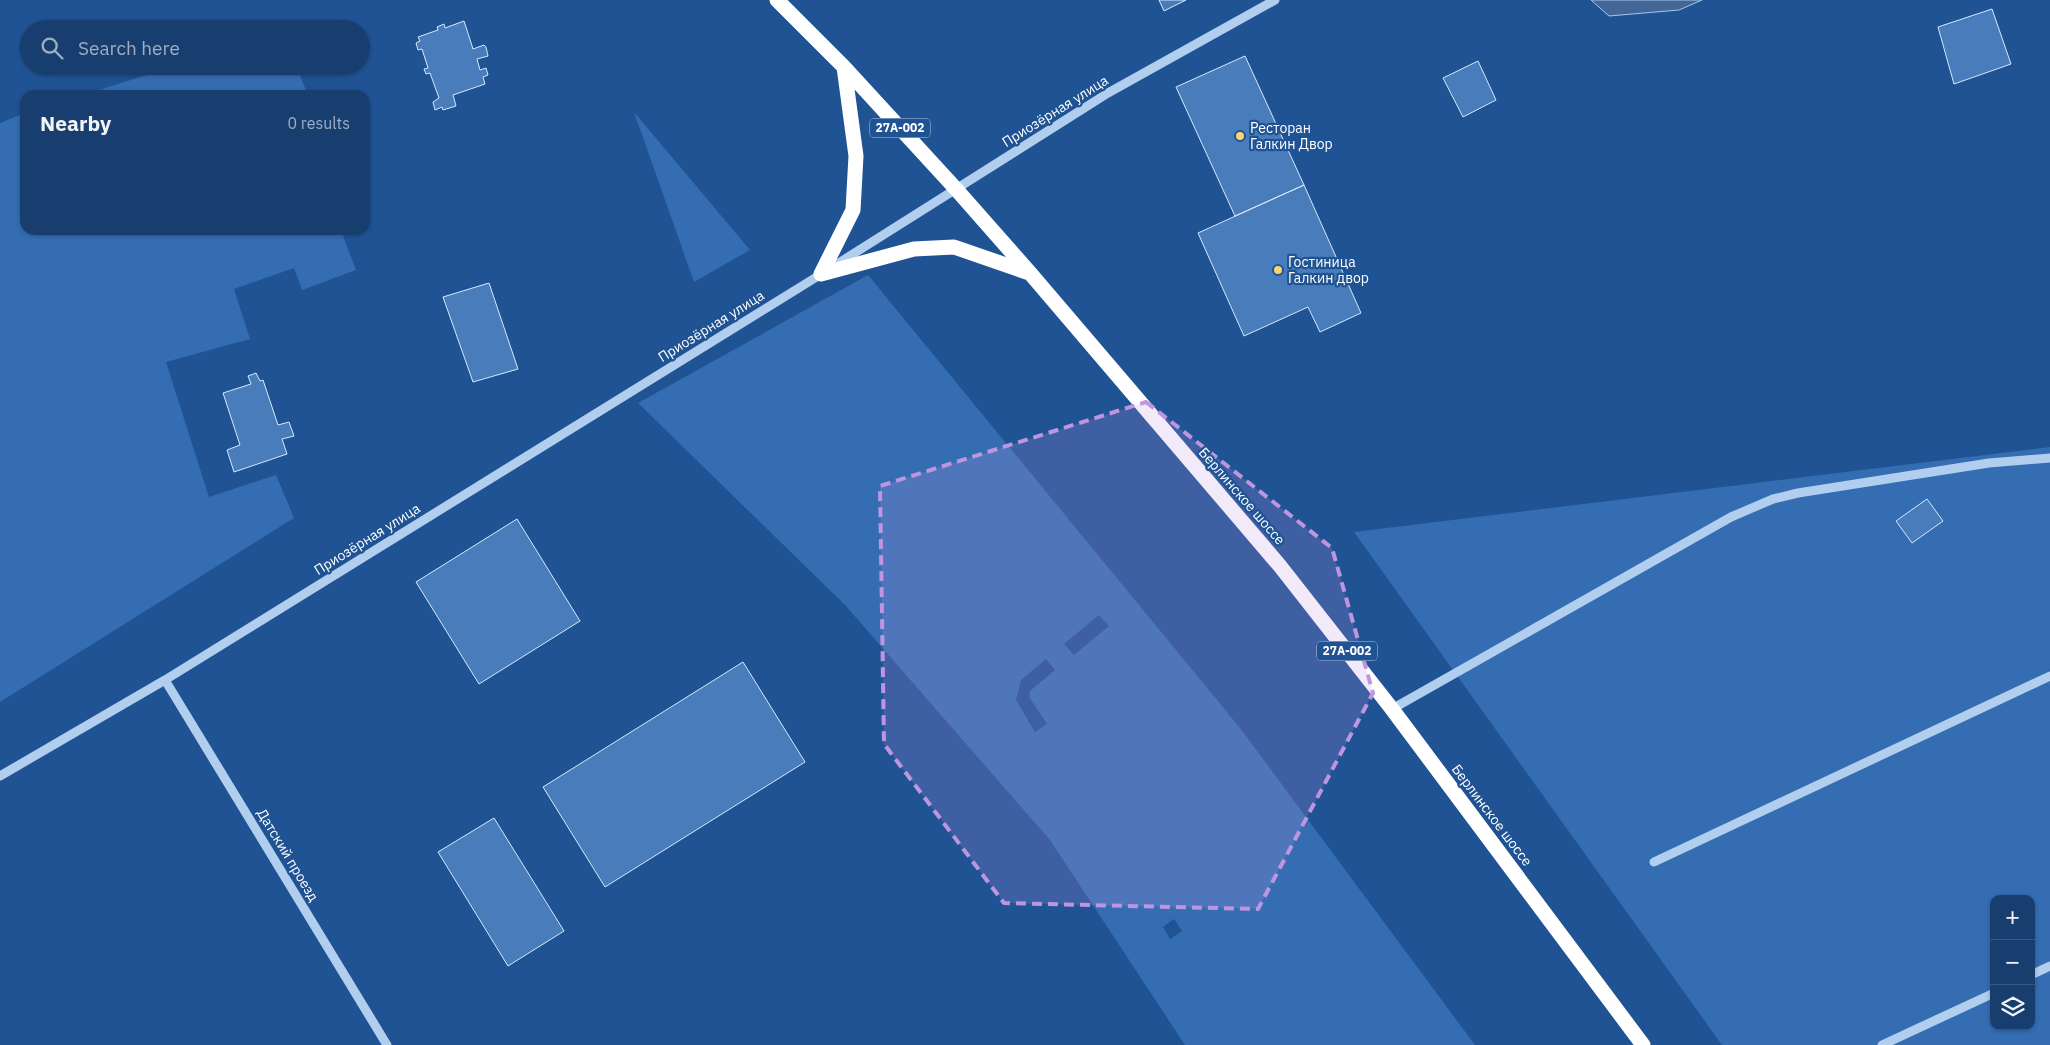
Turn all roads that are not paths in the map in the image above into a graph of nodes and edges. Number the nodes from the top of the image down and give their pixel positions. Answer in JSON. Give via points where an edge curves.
{"nodes":[{"id":1,"x":777,"y":0,"type":"edge"},
{"id":2,"x":1275,"y":0,"type":"edge"},
{"id":3,"x":844,"y":67,"type":"junction"},
{"id":4,"x":956,"y":189,"type":"junction"},
{"id":5,"x":1030,"y":273,"type":"junction"},
{"id":6,"x":821,"y":274,"type":"junction"},
{"id":7,"x":2050,"y":458,"type":"edge"},
{"id":8,"x":2050,"y":676,"type":"edge"},
{"id":9,"x":165,"y":680,"type":"junction"},
{"id":10,"x":1392,"y":708,"type":"junction"},
{"id":11,"x":0,"y":776,"type":"edge"},
{"id":12,"x":1654,"y":862,"type":"dead end"},
{"id":13,"x":2050,"y":966,"type":"edge"},
{"id":14,"x":2035,"y":973,"type":"edge"},
{"id":15,"x":1990,"y":994,"type":"edge"},
{"id":16,"x":387,"y":1045,"type":"edge"},
{"id":17,"x":1643,"y":1045,"type":"edge"},
{"id":18,"x":1882,"y":1045,"type":"edge"}],
"edges":[{"from":1,"to":3,"type":"highway","name":"Берлинское шоссе","number":"27А-002"},
{"from":2,"to":4,"type":"street","name":"Приозёрная улица","via":[[1108,93]]},
{"from":3,"to":4,"type":"highway","name":"Берлинское шоссе","number":"27А-002"},
{"from":3,"to":6,"type":"highway","via":[[856,156],[853,210]]},
{"from":4,"to":5,"type":"highway","name":"Берлинское шоссе","number":"27А-002"},
{"from":4,"to":6,"type":"street","name":"Приозёрная улица"},
{"from":5,"to":6,"type":"highway","via":[[954,248],[914,249]]},
{"from":5,"to":10,"type":"highway","name":"Берлинское шоссе","number":"27А-002","via":[[1280,566]]},
{"from":6,"to":9,"type":"street","name":"Приозёрная улица"},
{"from":7,"to":10,"type":"street","via":[[1989,463],[1773,499],[1731,517]]},
{"from":8,"to":12,"type":"street"},
{"from":9,"to":11,"type":"street","name":"Приозёрная улица"},
{"from":9,"to":16,"type":"street","name":"Датский проезд"},
{"from":10,"to":17,"type":"highway","name":"Берлинское шоссе","number":"27А-002"},
{"from":13,"to":14,"type":"street"},
{"from":15,"to":18,"type":"street"}]}
